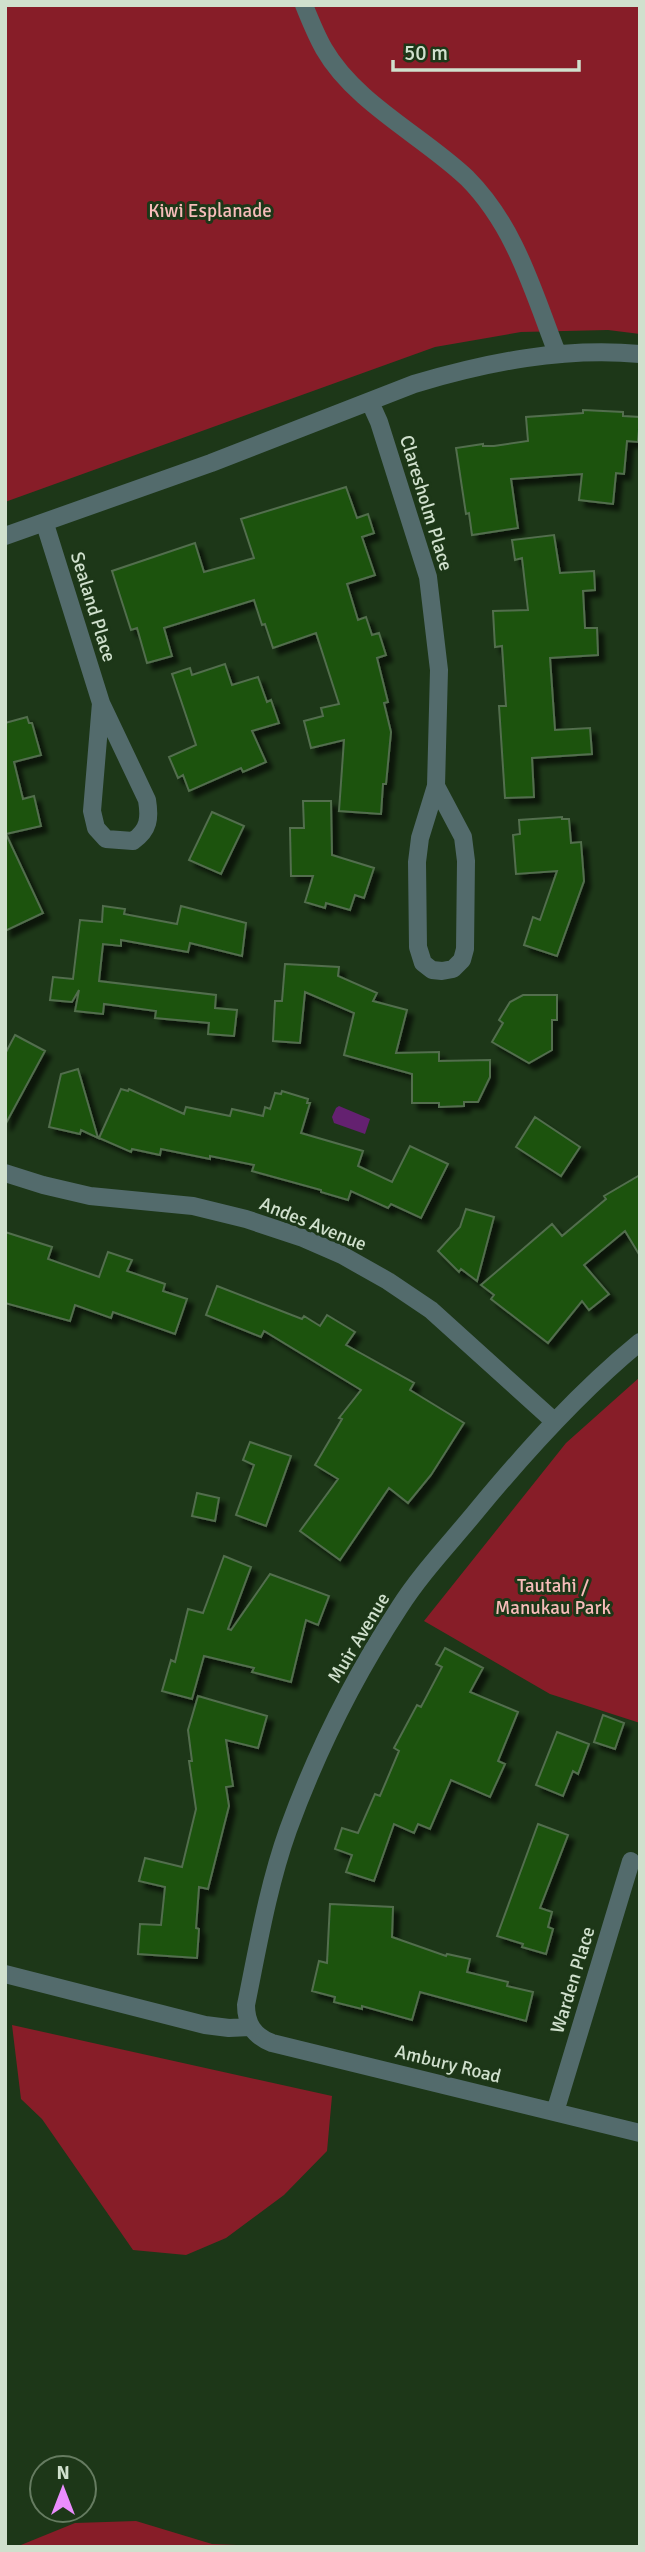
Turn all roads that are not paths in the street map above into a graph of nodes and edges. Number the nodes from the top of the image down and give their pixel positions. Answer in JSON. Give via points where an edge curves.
{"nodes":[{"id":1,"x":304,"y":5,"type":"edge"},
{"id":2,"x":557,"y":353,"type":"junction"},
{"id":3,"x":640,"y":354,"type":"edge"},
{"id":4,"x":370,"y":402,"type":"junction"},
{"id":5,"x":45,"y":524,"type":"junction"},
{"id":6,"x":5,"y":536,"type":"edge"},
{"id":7,"x":101,"y":703,"type":"junction"},
{"id":8,"x":436,"y":786,"type":"junction"},
{"id":9,"x":5,"y":1172,"type":"edge"},
{"id":10,"x":640,"y":1342,"type":"edge"},
{"id":11,"x":555,"y":1422,"type":"junction"},
{"id":12,"x":631,"y":1861,"type":"dead end"},
{"id":13,"x":5,"y":1974,"type":"edge"},
{"id":14,"x":250,"y":2027,"type":"junction"},
{"id":15,"x":555,"y":2112,"type":"junction"},
{"id":16,"x":640,"y":2133,"type":"edge"}],
"edges":[{"from":1,"to":2,"type":"street","via":[[325,51],[343,74],[377,107],[444,158],[488,203],[515,245]]},
{"from":2,"to":3,"type":"street"},
{"from":2,"to":4,"type":"street","via":[[449,374]]},
{"from":4,"to":5,"type":"street"},
{"from":4,"to":8,"type":"street","name":"Claresholm Place","via":[[428,577],[439,670]]},
{"from":5,"to":6,"type":"street"},
{"from":5,"to":7,"type":"street","name":"Sealand Place"},
{"from":7,"to":7,"type":"street","name":"Sealand Place","via":[[147,800],[147,828],[134,841],[106,839],[96,828],[92,811]]},
{"from":8,"to":8,"type":"street","name":"Claresholm Place","via":[[463,837],[466,861],[465,950],[453,969],[442,971],[423,963],[418,947],[417,863]]},
{"from":9,"to":11,"type":"street","name":"Andes Avenue","via":[[90,1196],[193,1206],[246,1219],[342,1255],[431,1310]]},
{"from":10,"to":11,"type":"street","name":"Muir Avenue"},
{"from":11,"to":14,"type":"street","name":"Muir Avenue","via":[[400,1606],[322,1746],[267,1899],[246,2005]]},
{"from":12,"to":15,"type":"street","name":"Warden Place"},
{"from":13,"to":14,"type":"street","via":[[205,2025]]},
{"from":14,"to":15,"type":"street","name":"Ambury Road","via":[[272,2043]]},
{"from":15,"to":16,"type":"street","name":"Ambury Road"}]}
